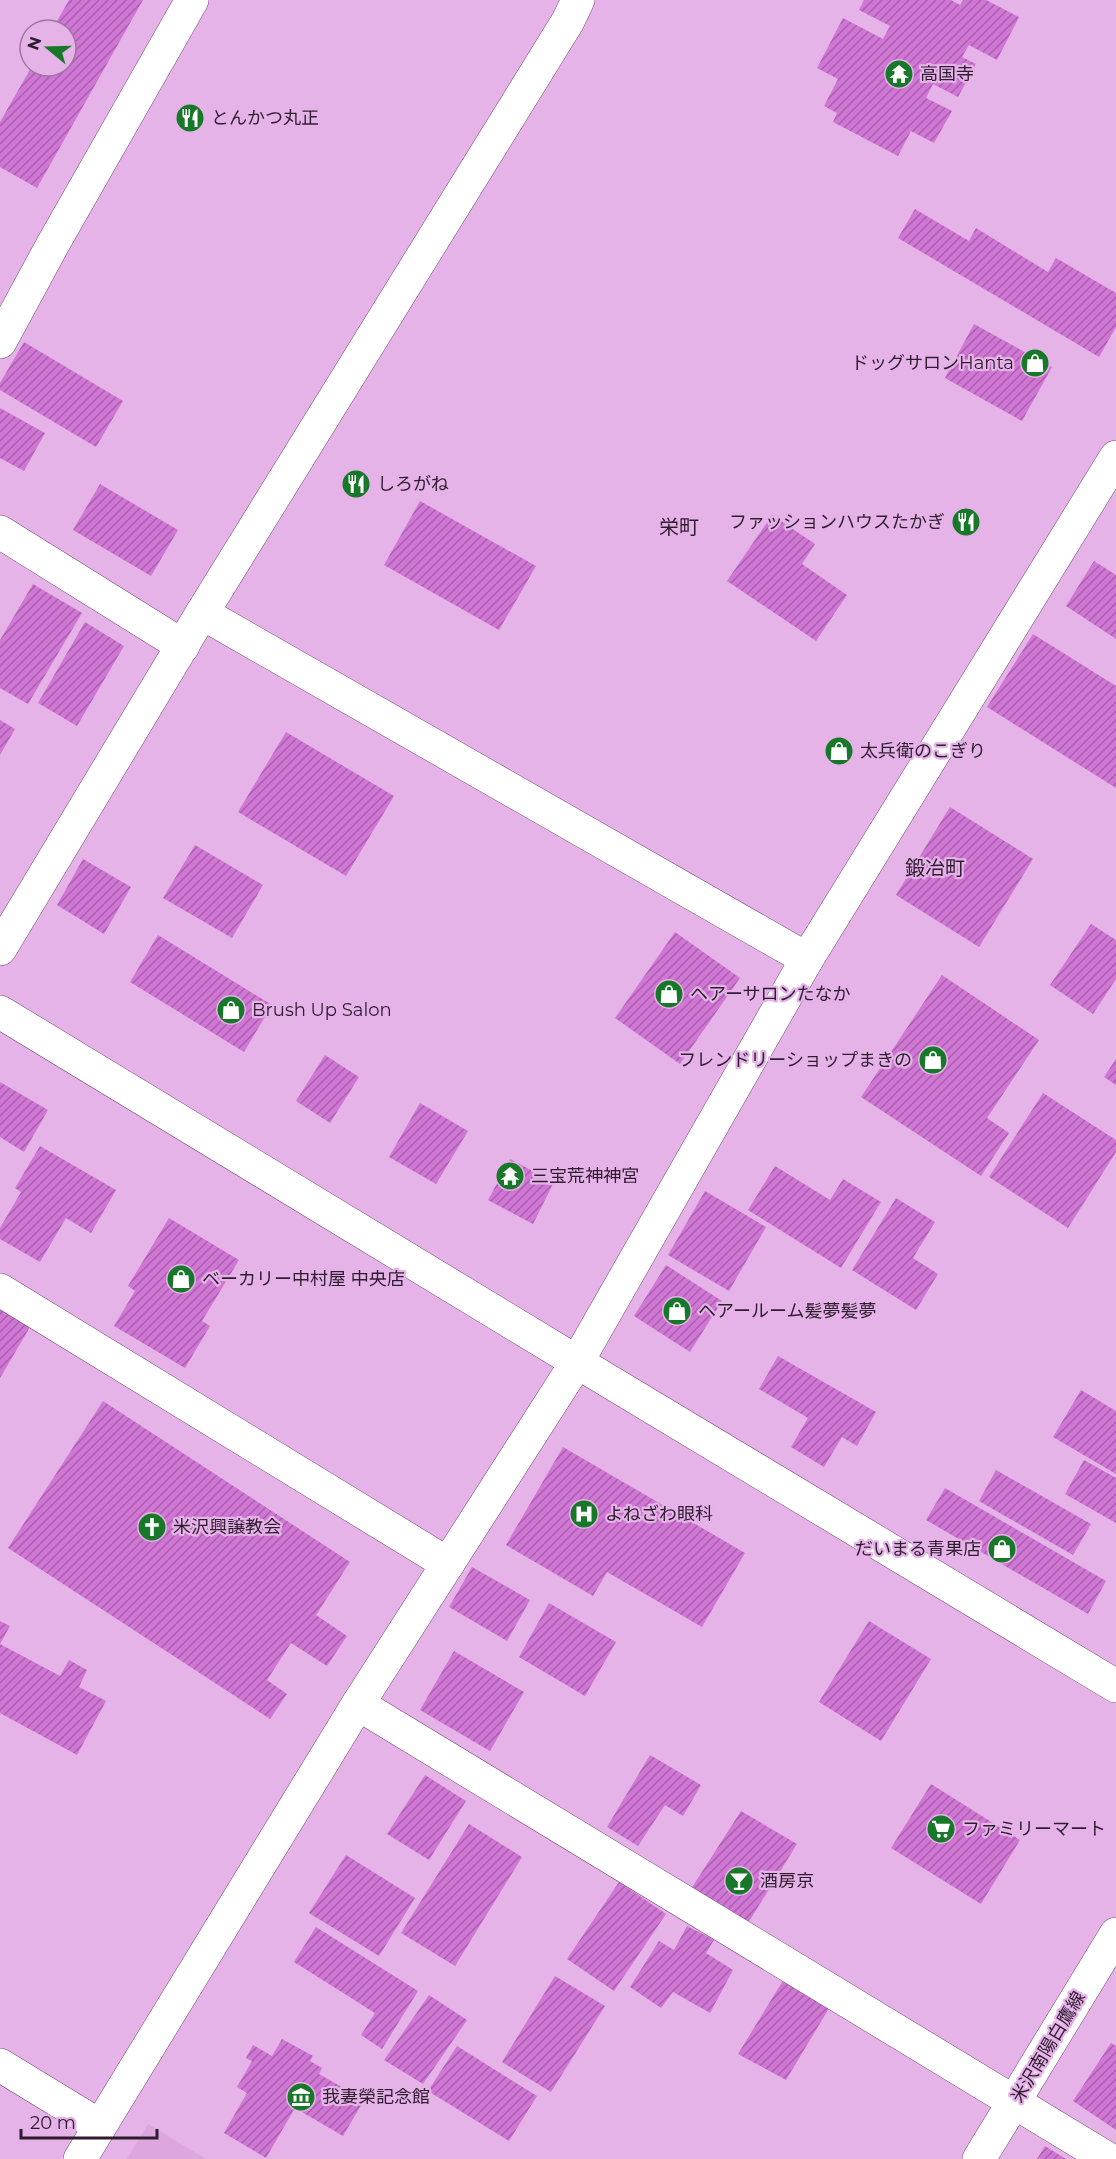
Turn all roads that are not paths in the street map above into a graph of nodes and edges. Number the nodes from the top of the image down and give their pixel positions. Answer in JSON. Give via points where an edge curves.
{"nodes":[{"id":1,"x":192,"y":0,"type":"edge"},
{"id":2,"x":578,"y":0,"type":"edge"},
{"id":3,"x":0,"y":342,"type":"edge"},
{"id":4,"x":1116,"y":457,"type":"edge"},
{"id":5,"x":0,"y":532,"type":"edge"},
{"id":6,"x":202,"y":613,"type":"junction"},
{"id":7,"x":183,"y":646,"type":"junction"},
{"id":8,"x":0,"y":950,"type":"edge"},
{"id":9,"x":807,"y":959,"type":"junction"},
{"id":10,"x":0,"y":1012,"type":"edge"},
{"id":11,"x":0,"y":1290,"type":"edge"},
{"id":12,"x":577,"y":1362,"type":"junction"},
{"id":13,"x":448,"y":1564,"type":"junction"},
{"id":14,"x":1116,"y":1686,"type":"edge"},
{"id":15,"x":358,"y":1704,"type":"junction"},
{"id":16,"x":1116,"y":1934,"type":"edge"},
{"id":17,"x":0,"y":2066,"type":"edge"},
{"id":18,"x":1014,"y":2102,"type":"junction"},
{"id":19,"x":100,"y":2126,"type":"junction"},
{"id":20,"x":80,"y":2159,"type":"edge"},
{"id":21,"x":980,"y":2159,"type":"edge"},
{"id":22,"x":1108,"y":2159,"type":"edge"}],
"edges":[{"from":1,"to":3,"type":"street"},
{"from":2,"to":6,"type":"street"},
{"from":4,"to":9,"type":"street"},
{"from":5,"to":7,"type":"street"},
{"from":6,"to":7,"type":"street"},
{"from":6,"to":9,"type":"street"},
{"from":7,"to":8,"type":"street"},
{"from":9,"to":12,"type":"street"},
{"from":10,"to":12,"type":"street"},
{"from":11,"to":13,"type":"street"},
{"from":12,"to":13,"type":"street"},
{"from":12,"to":14,"type":"street"},
{"from":13,"to":15,"type":"street"},
{"from":15,"to":18,"type":"street"},
{"from":15,"to":19,"type":"street"},
{"from":16,"to":18,"type":"street","name":"米沢南陽白鷹線"},
{"from":17,"to":19,"type":"street"},
{"from":18,"to":21,"type":"street","name":"米沢南陽白鷹線"},
{"from":18,"to":22,"type":"street"},
{"from":19,"to":20,"type":"street"}]}
